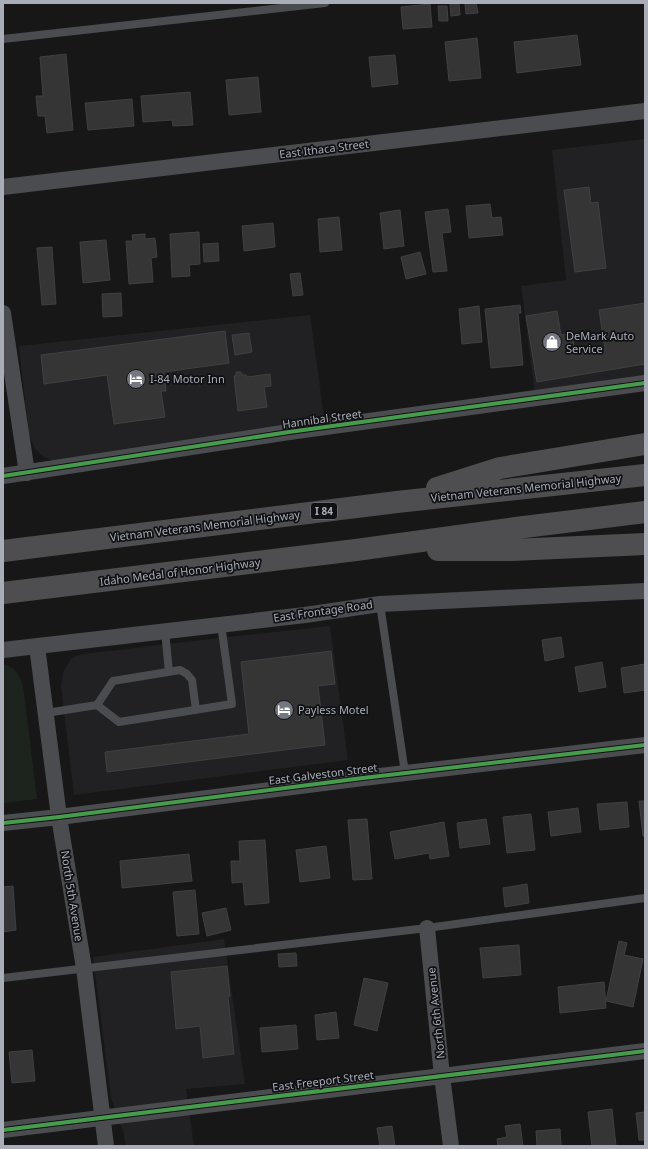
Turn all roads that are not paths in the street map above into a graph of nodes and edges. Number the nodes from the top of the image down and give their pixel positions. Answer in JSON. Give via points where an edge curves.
{"nodes":[{"id":1,"x":325,"y":3,"type":"edge"},
{"id":2,"x":3,"y":40,"type":"edge"},
{"id":3,"x":645,"y":110,"type":"edge"},
{"id":4,"x":3,"y":187,"type":"edge"},
{"id":5,"x":3,"y":313,"type":"edge"},
{"id":6,"x":645,"y":383,"type":"edge"},
{"id":7,"x":645,"y":444,"type":"edge"},
{"id":8,"x":26,"y":473,"type":"junction"},
{"id":9,"x":645,"y":475,"type":"edge"},
{"id":10,"x":3,"y":476,"type":"edge"},
{"id":11,"x":397,"y":502,"type":"junction"},
{"id":12,"x":645,"y":512,"type":"edge"},
{"id":13,"x":645,"y":544,"type":"edge"},
{"id":14,"x":356,"y":550,"type":"junction"},
{"id":15,"x":3,"y":551,"type":"edge"},
{"id":16,"x":645,"y":591,"type":"edge"},
{"id":17,"x":3,"y":593,"type":"edge"},
{"id":18,"x":380,"y":604,"type":"junction"},
{"id":19,"x":221,"y":624,"type":"junction"},
{"id":20,"x":166,"y":631,"type":"junction"},
{"id":21,"x":37,"y":646,"type":"junction"},
{"id":22,"x":3,"y":650,"type":"edge"},
{"id":23,"x":169,"y":672,"type":"junction"},
{"id":24,"x":97,"y":706,"type":"junction"},
{"id":25,"x":196,"y":710,"type":"junction"},
{"id":26,"x":46,"y":713,"type":"junction"},
{"id":27,"x":645,"y":744,"type":"edge"},
{"id":28,"x":405,"y":773,"type":"junction"},
{"id":29,"x":59,"y":817,"type":"junction"},
{"id":30,"x":3,"y":823,"type":"edge"},
{"id":31,"x":645,"y":898,"type":"edge"},
{"id":32,"x":427,"y":928,"type":"junction"},
{"id":33,"x":84,"y":968,"type":"junction"},
{"id":34,"x":3,"y":978,"type":"edge"},
{"id":35,"x":645,"y":1051,"type":"edge"},
{"id":36,"x":442,"y":1076,"type":"junction"},
{"id":37,"x":103,"y":1117,"type":"junction"},
{"id":38,"x":3,"y":1130,"type":"edge"},
{"id":39,"x":106,"y":1146,"type":"edge"},
{"id":40,"x":451,"y":1146,"type":"edge"}],
"edges":[{"from":1,"to":2,"type":"lane"},
{"from":3,"to":4,"type":"street","name":"East Ithaca Street"},
{"from":5,"to":8,"type":"street"},
{"from":6,"to":8,"type":"street","name":"Hannibal Street","via":[[289,432]]},
{"from":7,"to":11,"type":"highway","via":[[500,468]]},
{"from":8,"to":10,"type":"street","name":"Hannibal Street"},
{"from":9,"to":11,"type":"highway","name":"Vietnam Veterans Memorial Highway","number":"I 84"},
{"from":11,"to":15,"type":"highway","name":"Vietnam Veterans Memorial Highway","number":"I 84"},
{"from":12,"to":14,"type":"highway"},
{"from":13,"to":14,"type":"highway","via":[[512,550]]},
{"from":14,"to":17,"type":"highway","name":"Idaho Medal of Honor Highway"},
{"from":16,"to":18,"type":"street","name":"East Frontage Road"},
{"from":18,"to":19,"type":"street","name":"East Frontage Road"},
{"from":18,"to":28,"type":"lane"},
{"from":19,"to":20,"type":"street","name":"East Frontage Road"},
{"from":19,"to":25,"type":"lane","via":[[232,704]]},
{"from":20,"to":21,"type":"street","name":"East Frontage Road"},
{"from":20,"to":23,"type":"lane"},
{"from":21,"to":22,"type":"street","name":"East Frontage Road"},
{"from":21,"to":26,"type":"street","name":"North 5th Avenue"},
{"from":23,"to":24,"type":"lane","via":[[113,681]]},
{"from":23,"to":25,"type":"lane","via":[[180,670],[192,680]]},
{"from":24,"to":25,"type":"lane","via":[[120,722]]},
{"from":24,"to":26,"type":"lane"},
{"from":26,"to":29,"type":"street","name":"North 5th Avenue"},
{"from":27,"to":28,"type":"street","name":"East Galveston Street"},
{"from":28,"to":29,"type":"street","name":"East Galveston Street"},
{"from":29,"to":30,"type":"street","name":"East Galveston Street"},
{"from":29,"to":33,"type":"street","name":"North 5th Avenue"},
{"from":31,"to":32,"type":"lane"},
{"from":32,"to":33,"type":"lane"},
{"from":32,"to":36,"type":"street","name":"North 6th Avenue"},
{"from":33,"to":34,"type":"lane"},
{"from":33,"to":37,"type":"street","name":"North 5th Avenue"},
{"from":35,"to":36,"type":"street","name":"East Freeport Street"},
{"from":36,"to":37,"type":"street","name":"East Freeport Street"},
{"from":36,"to":40,"type":"street","name":"North 6th Avenue"},
{"from":37,"to":38,"type":"street","name":"East Freeport Street"},
{"from":37,"to":39,"type":"street","name":"North 5th Avenue"}]}
